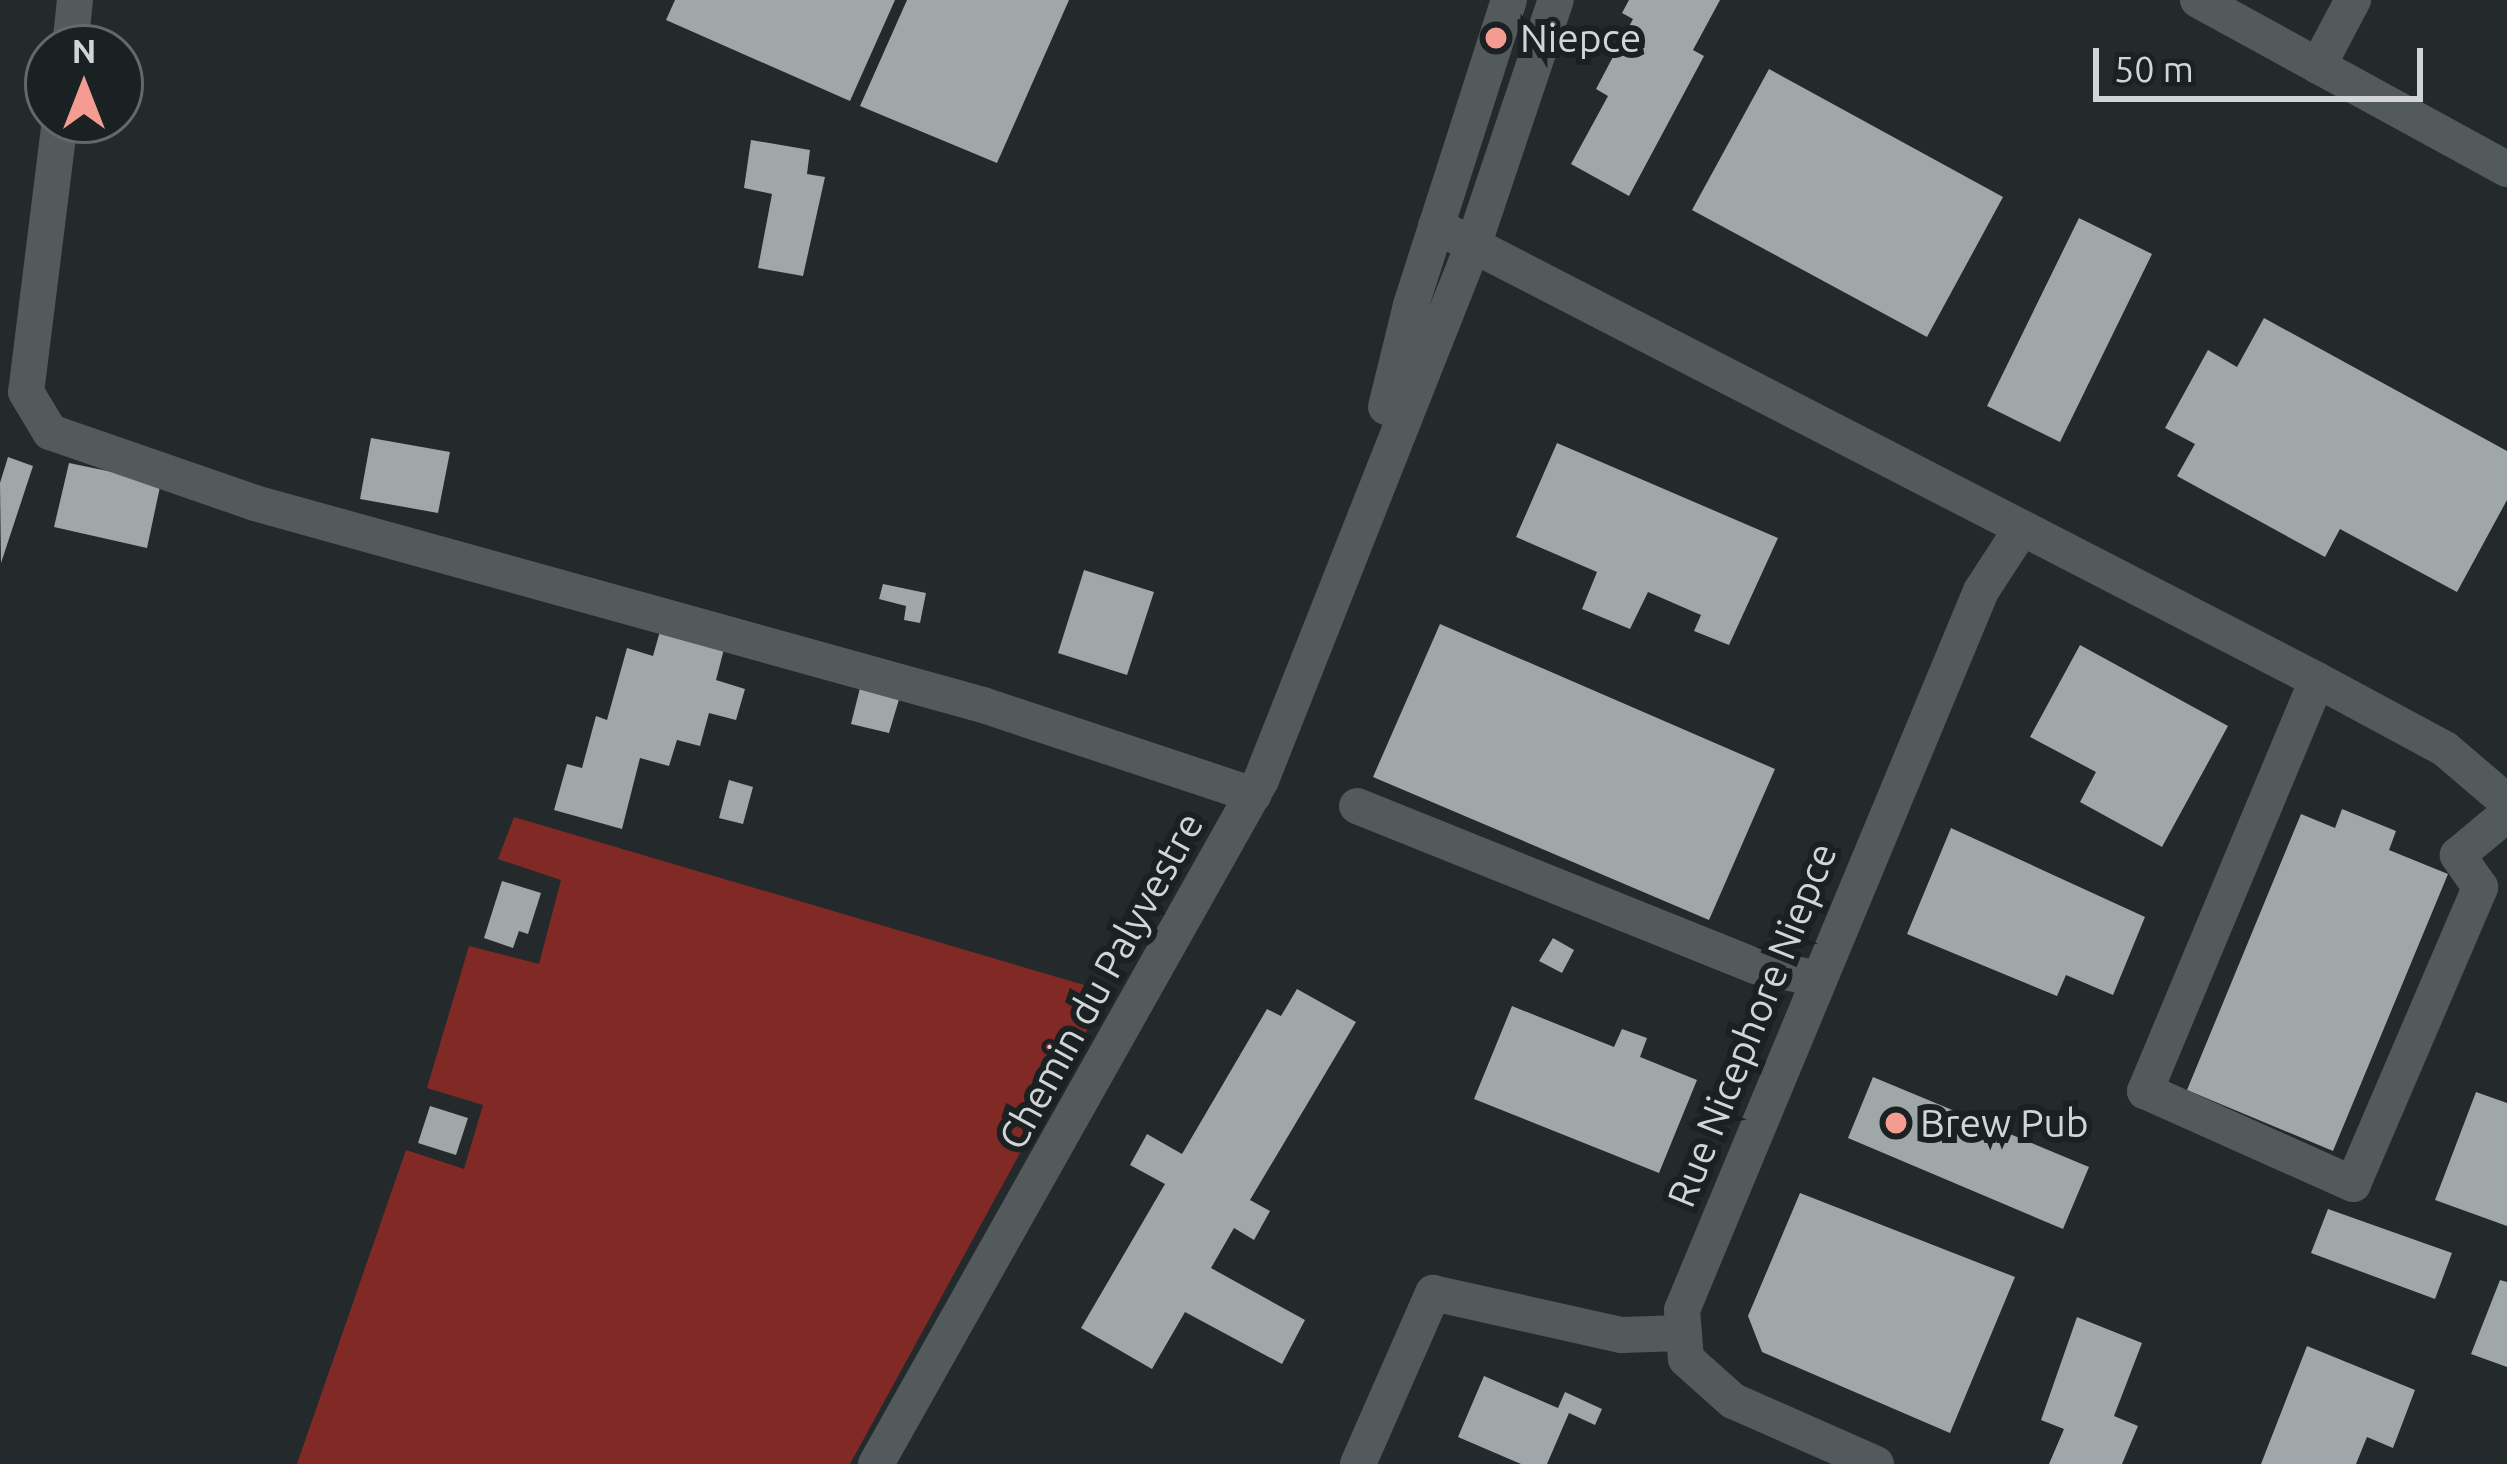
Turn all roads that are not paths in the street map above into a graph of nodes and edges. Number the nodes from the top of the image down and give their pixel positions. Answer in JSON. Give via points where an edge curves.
{"nodes":[{"id":1,"x":1509,"y":0,"type":"edge"},
{"id":2,"x":1556,"y":0,"type":"edge"},
{"id":3,"x":2198,"y":0,"type":"edge"},
{"id":4,"x":2353,"y":0,"type":"edge"},
{"id":5,"x":2318,"y":66,"type":"junction"},
{"id":6,"x":57,"y":144,"type":"edge"},
{"id":7,"x":2507,"y":169,"type":"edge"},
{"id":8,"x":1436,"y":226,"type":"junction"},
{"id":9,"x":1474,"y":240,"type":"junction"},
{"id":10,"x":1359,"y":521,"type":"junction"},
{"id":11,"x":2020,"y":531,"type":"junction"},
{"id":12,"x":2317,"y":680,"type":"junction"},
{"id":13,"x":1253,"y":795,"type":"junction"},
{"id":14,"x":2507,"y":802,"type":"edge"},
{"id":15,"x":1358,"y":806,"type":"dead end"},
{"id":16,"x":2507,"y":814,"type":"edge"},
{"id":17,"x":1814,"y":977,"type":"junction"},
{"id":18,"x":1682,"y":1333,"type":"junction"},
{"id":19,"x":876,"y":1464,"type":"edge"},
{"id":20,"x":1358,"y":1464,"type":"edge"},
{"id":21,"x":1876,"y":1464,"type":"edge"}],
"edges":[{"from":1,"to":8,"type":"street","name":"Chemin du Palyvestre"},
{"from":2,"to":9,"type":"street","name":"Chemin du Palyvestre"},
{"from":3,"to":5,"type":"street"},
{"from":4,"to":5,"type":"street"},
{"from":5,"to":7,"type":"street"},
{"from":6,"to":13,"type":"street","via":[[26,392],[50,432],[255,503],[983,705]]},
{"from":8,"to":9,"type":"street"},
{"from":8,"to":10,"type":"street","name":"Chemin du Palyvestre"},
{"from":9,"to":10,"type":"street","name":"Chemin du Palyvestre"},
{"from":9,"to":11,"type":"street"},
{"from":10,"to":13,"type":"street","name":"Chemin du Palyvestre"},
{"from":11,"to":12,"type":"street"},
{"from":11,"to":17,"type":"street","name":"Rue Nicephore Niepce","via":[[1982,591]]},
{"from":12,"to":14,"type":"street","via":[[2445,749]]},
{"from":12,"to":16,"type":"street","via":[[2145,1091],[2353,1184],[2480,887],[2458,855]]},
{"from":13,"to":19,"type":"street","name":"Chemin du Palyvestre"},
{"from":15,"to":17,"type":"street","via":[[1756,966]]},
{"from":17,"to":18,"type":"street","name":"Rue Nicephore Niepce","via":[[1682,1310]]},
{"from":18,"to":20,"type":"street","via":[[1621,1335],[1433,1293]]},
{"from":18,"to":21,"type":"street","via":[[1686,1359],[1732,1401]]}]}
